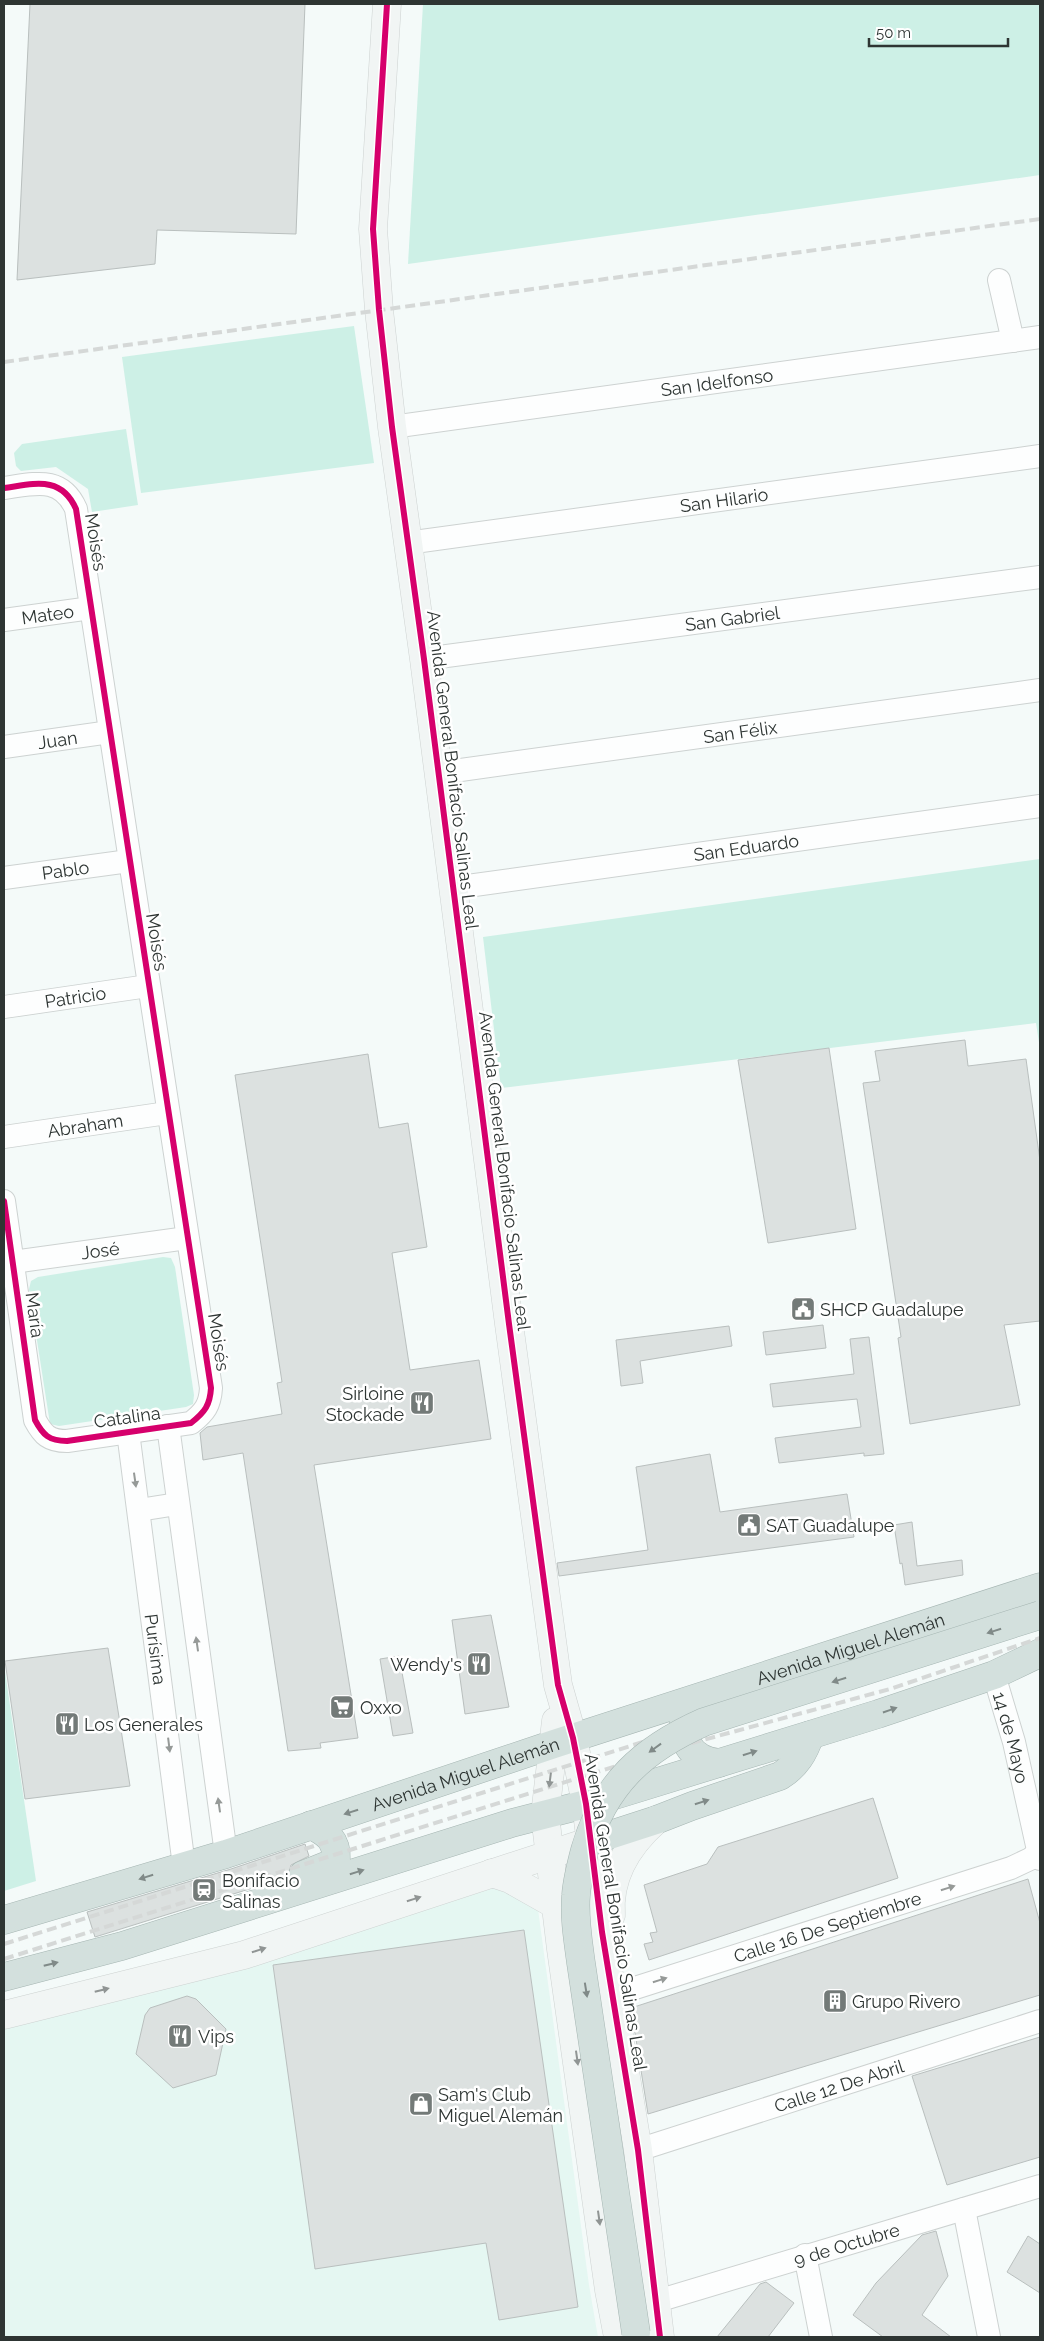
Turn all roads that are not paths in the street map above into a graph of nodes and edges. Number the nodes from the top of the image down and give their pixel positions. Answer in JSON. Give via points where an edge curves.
{"nodes":[{"id":1,"x":387,"y":4,"type":"edge"},
{"id":2,"x":999,"y":280,"type":"dead end"},
{"id":3,"x":1040,"y":337,"type":"edge"},
{"id":4,"x":1013,"y":341,"type":"junction"},
{"id":5,"x":392,"y":427,"type":"junction"},
{"id":6,"x":1040,"y":456,"type":"edge"},
{"id":7,"x":4,"y":488,"type":"edge"},
{"id":8,"x":407,"y":543,"type":"junction"},
{"id":9,"x":1040,"y":577,"type":"edge"},
{"id":10,"x":91,"y":608,"type":"junction"},
{"id":11,"x":4,"y":620,"type":"edge"},
{"id":12,"x":424,"y":659,"type":"junction"},
{"id":13,"x":1040,"y":690,"type":"edge"},
{"id":14,"x":110,"y":732,"type":"junction"},
{"id":15,"x":4,"y":747,"type":"edge"},
{"id":16,"x":438,"y":773,"type":"junction"},
{"id":17,"x":1040,"y":806,"type":"edge"},
{"id":18,"x":129,"y":861,"type":"junction"},
{"id":19,"x":4,"y":878,"type":"edge"},
{"id":20,"x":453,"y":888,"type":"junction"},
{"id":21,"x":148,"y":986,"type":"junction"},
{"id":22,"x":4,"y":1007,"type":"edge"},
{"id":23,"x":167,"y":1113,"type":"junction"},
{"id":24,"x":4,"y":1136,"type":"edge"},
{"id":25,"x":4,"y":1201,"type":"edge"},
{"id":26,"x":187,"y":1238,"type":"junction"},
{"id":27,"x":12,"y":1262,"type":"junction"},
{"id":28,"x":210,"y":1403,"type":"joint"},
{"id":29,"x":168,"y":1426,"type":"junction"},
{"id":30,"x":128,"y":1432,"type":"junction"},
{"id":31,"x":42,"y":1433,"type":"joint"},
{"id":32,"x":177,"y":1504,"type":"junction"},
{"id":33,"x":139,"y":1510,"type":"junction"},
{"id":34,"x":1040,"y":1587,"type":"edge"},
{"id":35,"x":1040,"y":1615,"type":"edge"},
{"id":36,"x":1040,"y":1653,"type":"edge"},
{"id":37,"x":994,"y":1675,"type":"junction"},
{"id":38,"x":708,"y":1694,"type":"junction"},
{"id":39,"x":810,"y":1735,"type":"junction"},
{"id":40,"x":564,"y":1741,"type":"junction"},
{"id":41,"x":718,"y":1763,"type":"junction"},
{"id":42,"x":586,"y":1804,"type":"junction"},
{"id":43,"x":545,"y":1815,"type":"junction"},
{"id":44,"x":656,"y":1820,"type":"junction"},
{"id":45,"x":311,"y":1825,"type":"junction"},
{"id":46,"x":592,"y":1841,"type":"junction"},
{"id":47,"x":226,"y":1854,"type":"junction"},
{"id":48,"x":551,"y":1854,"type":"junction"},
{"id":49,"x":1040,"y":1854,"type":"edge"},
{"id":50,"x":184,"y":1866,"type":"junction"},
{"id":51,"x":492,"y":1874,"type":"junction"},
{"id":52,"x":556,"y":1905,"type":"junction"},
{"id":53,"x":4,"y":1920,"type":"edge"},
{"id":54,"x":602,"y":1932,"type":"junction"},
{"id":55,"x":122,"y":1946,"type":"junction"},
{"id":56,"x":561,"y":1949,"type":"junction"},
{"id":57,"x":4,"y":1977,"type":"edge"},
{"id":58,"x":612,"y":1988,"type":"junction"},
{"id":59,"x":4,"y":2015,"type":"edge"},
{"id":60,"x":1040,"y":2021,"type":"edge"},
{"id":61,"x":638,"y":2150,"type":"junction"},
{"id":62,"x":1040,"y":2186,"type":"edge"},
{"id":63,"x":964,"y":2209,"type":"junction"},
{"id":64,"x":805,"y":2255,"type":"junction"},
{"id":65,"x":654,"y":2302,"type":"junction"},
{"id":66,"x":637,"y":2336,"type":"edge"},
{"id":67,"x":821,"y":2337,"type":"edge"},
{"id":68,"x":989,"y":2337,"type":"edge"}],
"edges":[{"from":1,"to":5,"type":"street","name":"Avenida General Bonifacio Salinas Leal","via":[[373,229]]},
{"from":2,"to":4,"type":"street"},
{"from":3,"to":4,"type":"street","name":"San Idelfonso"},
{"from":4,"to":5,"type":"street","name":"San Idelfonso"},
{"from":5,"to":8,"type":"street","name":"Avenida General Bonifacio Salinas Leal"},
{"from":6,"to":8,"type":"street","name":"San Hilario"},
{"from":7,"to":10,"type":"street","name":"Moisés","via":[[41,483],[52,485],[63,490],[72,501],[76,509]]},
{"from":8,"to":12,"type":"street","name":"Avenida General Bonifacio Salinas Leal"},
{"from":9,"to":12,"type":"street","name":"San Gabriel"},
{"from":10,"to":11,"type":"street","name":"Mateo"},
{"from":10,"to":14,"type":"street","name":"Moisés"},
{"from":12,"to":16,"type":"street","name":"Avenida General Bonifacio Salinas Leal"},
{"from":13,"to":16,"type":"street","name":"San Félix"},
{"from":14,"to":15,"type":"street","name":"Juan"},
{"from":14,"to":18,"type":"street","name":"Moisés"},
{"from":16,"to":20,"type":"street","name":"Avenida General Bonifacio Salinas Leal"},
{"from":17,"to":20,"type":"street","name":"San Eduardo"},
{"from":18,"to":19,"type":"street","name":"Pablo"},
{"from":18,"to":21,"type":"street","name":"Moisés"},
{"from":20,"to":40,"type":"street","name":"Avenida General Bonifacio Salinas Leal"},
{"from":21,"to":22,"type":"street","name":"Patricio"},
{"from":21,"to":23,"type":"street","name":"Moisés"},
{"from":23,"to":24,"type":"street","name":"Abraham"},
{"from":23,"to":26,"type":"street","name":"Moisés"},
{"from":25,"to":27,"type":"street","name":"María"},
{"from":26,"to":27,"type":"street","name":"José"},
{"from":26,"to":28,"type":"street","name":"Moisés","via":[[211,1388]]},
{"from":27,"to":31,"type":"street","name":"María","via":[[35,1420]]},
{"from":28,"to":29,"type":"street","name":"Catalina","via":[[191,1423]]},
{"from":29,"to":30,"type":"street","name":"Catalina"},
{"from":29,"to":32,"type":"street"},
{"from":30,"to":31,"type":"street","name":"Catalina","via":[[67,1441],[53,1441]]},
{"from":30,"to":33,"type":"street","name":"Purísima","one_way":true},
{"from":32,"to":33,"type":"street"},
{"from":47,"to":32,"type":"street","one_way":true},
{"from":33,"to":50,"type":"street","name":"Purísima","one_way":true},
{"from":34,"to":38,"type":"highway","name":"Avenida Miguel Alemán"},
{"from":35,"to":66,"type":"highway","one_way":true,"bridge":true,"via":[[704,1722],[676,1735],[645,1756],[629,1770],[605,1801],[583,1857],[576,1895],[576,1917]]},
{"from":36,"to":37,"type":"highway"},
{"from":39,"to":37,"type":"highway","one_way":true},
{"from":37,"to":49,"type":"street","name":"14 de Mayo","via":[[1014,1742]]},
{"from":38,"to":40,"type":"highway","name":"Avenida Miguel Alemán"},
{"from":38,"to":41,"type":"highway","via":[[687,1710],[684,1736],[693,1753]]},
{"from":41,"to":39,"type":"highway","one_way":true},
{"from":44,"to":39,"type":"highway","one_way":true,"via":[[780,1776],[802,1755]]},
{"from":40,"to":42,"type":"street","name":"Avenida General Bonifacio Salinas Leal"},
{"from":40,"to":43,"type":"street","name":"Avenida General Bonifacio Salinas Leal","one_way":true},
{"from":40,"to":45,"type":"highway","name":"Avenida Miguel Alemán","one_way":true},
{"from":41,"to":42,"type":"highway"},
{"from":42,"to":43,"type":"highway"},
{"from":42,"to":46,"type":"street","name":"Avenida General Bonifacio Salinas Leal"},
{"from":43,"to":48,"type":"street","name":"Avenida General Bonifacio Salinas Leal"},
{"from":55,"to":43,"type":"highway","one_way":true},
{"from":44,"to":46,"type":"highway"},
{"from":44,"to":58,"type":"street","via":[[633,1844],[615,1879],[611,1902],[615,1962]]},
{"from":45,"to":47,"type":"highway","name":"Avenida Miguel Alemán"},
{"from":45,"to":55,"type":"highway","via":[[332,1838],[337,1853],[333,1863]]},
{"from":46,"to":48,"type":"street"},
{"from":46,"to":54,"type":"street","name":"Avenida General Bonifacio Salinas Leal"},
{"from":47,"to":50,"type":"highway","name":"Avenida Miguel Alemán"},
{"from":48,"to":51,"type":"street"},
{"from":48,"to":52,"type":"street","name":"Avenida General Bonifacio Salinas Leal"},
{"from":58,"to":49,"type":"street","name":"Calle 16 De Septiembre","one_way":true,"via":[[1011,1868]]},
{"from":50,"to":53,"type":"highway","name":"Avenida Miguel Alemán","one_way":true},
{"from":51,"to":52,"type":"street","via":[[510,1879]]},
{"from":59,"to":51,"type":"street","one_way":true,"via":[[244,1955]]},
{"from":52,"to":56,"type":"street","name":"Avenida General Bonifacio Salinas Leal"},
{"from":54,"to":56,"type":"street","via":[[591,1925],[578,1927],[569,1934]]},
{"from":54,"to":58,"type":"street","name":"Avenida General Bonifacio Salinas Leal"},
{"from":57,"to":55,"type":"highway","one_way":true},
{"from":56,"to":66,"type":"street","name":"Avenida General Bonifacio Salinas Leal","one_way":true,"via":[[609,2290]]},
{"from":58,"to":61,"type":"street","name":"Avenida General Bonifacio Salinas Leal"},
{"from":60,"to":61,"type":"street","name":"Calle 12 De Abril"},
{"from":61,"to":65,"type":"street","name":"Avenida General Bonifacio Salinas Leal"},
{"from":62,"to":63,"type":"street","name":"9 de Octubre"},
{"from":63,"to":64,"type":"street","name":"9 de Octubre"},
{"from":63,"to":68,"type":"street"},
{"from":64,"to":65,"type":"street","name":"9 de Octubre"},
{"from":64,"to":67,"type":"street"},
{"from":65,"to":66,"type":"street","name":"Avenida General Bonifacio Salinas Leal"}]}
